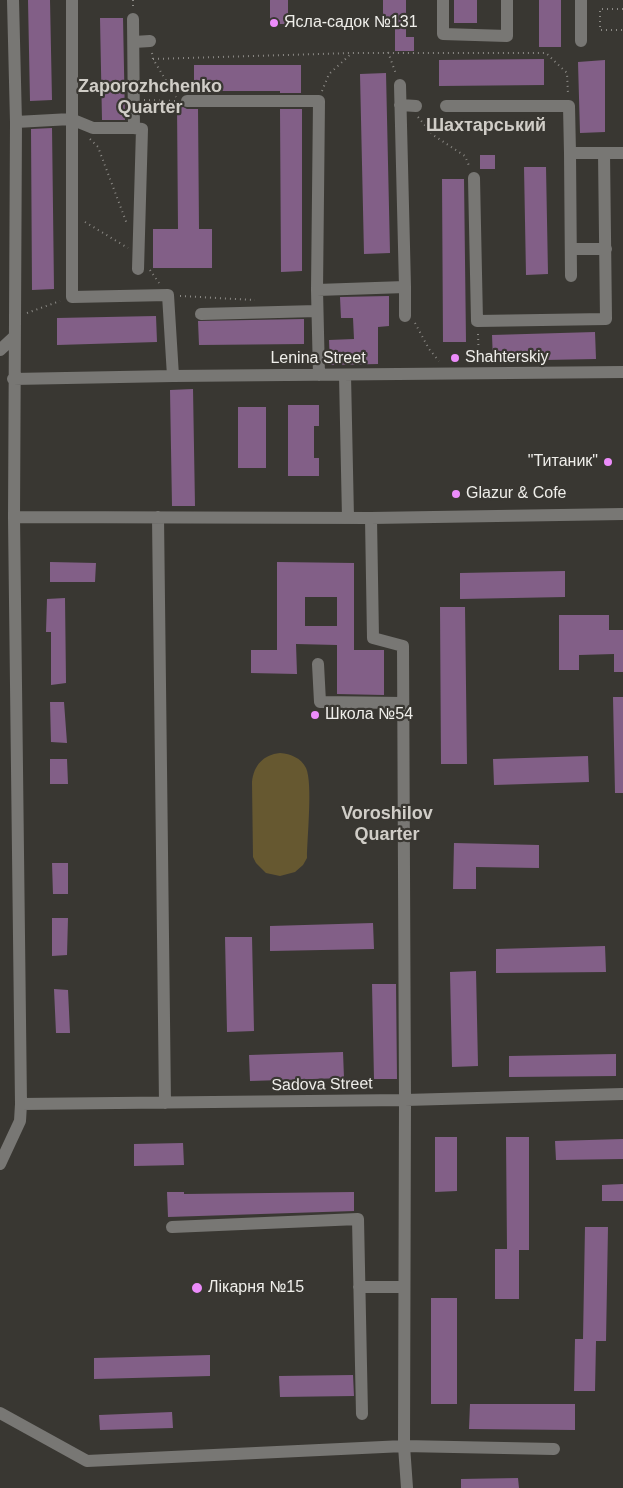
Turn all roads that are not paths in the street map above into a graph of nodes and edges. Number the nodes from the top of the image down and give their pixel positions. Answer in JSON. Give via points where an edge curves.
{"nodes":[{"id":1,"x":13,"y":0,"type":"edge"},
{"id":2,"x":72,"y":0,"type":"edge"},
{"id":3,"x":443,"y":0,"type":"edge"},
{"id":4,"x":507,"y":0,"type":"edge"},
{"id":5,"x":581,"y":0,"type":"edge"},
{"id":6,"x":133,"y":19,"type":"dead end"},
{"id":7,"x":150,"y":41,"type":"road end"},
{"id":8,"x":581,"y":41,"type":"dead end"},
{"id":9,"x":134,"y":42,"type":"junction"},
{"id":10,"x":400,"y":86,"type":"road end"},
{"id":11,"x":187,"y":101,"type":"dead end"},
{"id":12,"x":446,"y":106,"type":"dead end"},
{"id":13,"x":71,"y":119,"type":"junction"},
{"id":14,"x":16,"y":122,"type":"junction"},
{"id":15,"x":134,"y":128,"type":"junction"},
{"id":16,"x":570,"y":152,"type":"junction"},
{"id":17,"x":604,"y":153,"type":"junction"},
{"id":18,"x":623,"y":154,"type":"edge"},
{"id":19,"x":474,"y":178,"type":"road end"},
{"id":20,"x":571,"y":248,"type":"junction"},
{"id":21,"x":606,"y":249,"type":"junction"},
{"id":22,"x":138,"y":269,"type":"dead end"},
{"id":23,"x":571,"y":276,"type":"dead end"},
{"id":24,"x":405,"y":287,"type":"junction"},
{"id":25,"x":317,"y":290,"type":"junction"},
{"id":26,"x":318,"y":311,"type":"junction"},
{"id":27,"x":201,"y":314,"type":"dead end"},
{"id":28,"x":410,"y":320,"type":"road end"},
{"id":29,"x":14,"y":337,"type":"junction"},
{"id":30,"x":0,"y":350,"type":"edge"},
{"id":31,"x":623,"y":372,"type":"edge"},
{"id":32,"x":319,"y":375,"type":"junction"},
{"id":33,"x":345,"y":375,"type":"junction"},
{"id":34,"x":173,"y":376,"type":"junction"},
{"id":35,"x":13,"y":379,"type":"junction"},
{"id":36,"x":623,"y":514,"type":"edge"},
{"id":37,"x":14,"y":517,"type":"junction"},
{"id":38,"x":158,"y":517,"type":"junction"},
{"id":39,"x":348,"y":518,"type":"junction"},
{"id":40,"x":371,"y":518,"type":"junction"},
{"id":41,"x":318,"y":664,"type":"dead end"},
{"id":42,"x":402,"y":703,"type":"junction"},
{"id":43,"x":623,"y":1094,"type":"edge"},
{"id":44,"x":405,"y":1100,"type":"junction"},
{"id":45,"x":165,"y":1103,"type":"junction"},
{"id":46,"x":21,"y":1104,"type":"junction"},
{"id":47,"x":0,"y":1164,"type":"edge"},
{"id":48,"x":172,"y":1227,"type":"dead end"},
{"id":49,"x":404,"y":1287,"type":"junction"},
{"id":50,"x":359,"y":1288,"type":"junction"},
{"id":51,"x":0,"y":1413,"type":"edge"},
{"id":52,"x":362,"y":1414,"type":"dead end"},
{"id":53,"x":404,"y":1446,"type":"junction"},
{"id":54,"x":554,"y":1449,"type":"dead end"},
{"id":55,"x":407,"y":1488,"type":"edge"}],
"edges":[{"from":1,"to":14,"type":"street"},
{"from":2,"to":13,"type":"street"},
{"from":3,"to":4,"type":"street","via":[[443,34],[507,36]]},
{"from":5,"to":8,"type":"street"},
{"from":6,"to":9,"type":"street"},
{"from":7,"to":9,"type":"street"},
{"from":9,"to":15,"type":"street"},
{"from":10,"to":24,"type":"street","via":[[408,106]]},
{"from":11,"to":25,"type":"street","via":[[319,101]]},
{"from":12,"to":16,"type":"street","via":[[569,106]]},
{"from":13,"to":14,"type":"street"},
{"from":13,"to":15,"type":"street","via":[[93,128]]},
{"from":13,"to":34,"type":"street","via":[[72,297],[168,295]]},
{"from":14,"to":29,"type":"street"},
{"from":15,"to":22,"type":"street","via":[[142,128]]},
{"from":16,"to":17,"type":"street"},
{"from":16,"to":20,"type":"street"},
{"from":17,"to":18,"type":"street"},
{"from":17,"to":21,"type":"street"},
{"from":19,"to":21,"type":"street","via":[[478,321],[606,319]]},
{"from":20,"to":21,"type":"street"},
{"from":20,"to":23,"type":"street"},
{"from":24,"to":25,"type":"street"},
{"from":24,"to":28,"type":"street"},
{"from":25,"to":26,"type":"street"},
{"from":26,"to":27,"type":"street"},
{"from":26,"to":32,"type":"street"},
{"from":29,"to":30,"type":"street"},
{"from":29,"to":35,"type":"street"},
{"from":31,"to":33,"type":"street","name":"Lenina Street"},
{"from":32,"to":33,"type":"street","name":"Lenina Street"},
{"from":32,"to":34,"type":"street","name":"Lenina Street"},
{"from":33,"to":39,"type":"street"},
{"from":34,"to":35,"type":"street","name":"Lenina Street"},
{"from":35,"to":37,"type":"street"},
{"from":36,"to":40,"type":"street"},
{"from":37,"to":38,"type":"street"},
{"from":37,"to":46,"type":"street"},
{"from":38,"to":39,"type":"street"},
{"from":38,"to":45,"type":"street"},
{"from":39,"to":40,"type":"street"},
{"from":40,"to":42,"type":"street","via":[[373,638],[403,646]]},
{"from":41,"to":42,"type":"street","via":[[320,702]]},
{"from":42,"to":44,"type":"street"},
{"from":43,"to":44,"type":"street","name":"Sadova Street"},
{"from":44,"to":45,"type":"street","name":"Sadova Street"},
{"from":44,"to":49,"type":"street"},
{"from":45,"to":46,"type":"street","name":"Sadova Street"},
{"from":46,"to":47,"type":"street","via":[[20,1121]]},
{"from":48,"to":50,"type":"street","via":[[358,1219]]},
{"from":49,"to":50,"type":"street"},
{"from":49,"to":53,"type":"street"},
{"from":50,"to":52,"type":"street"},
{"from":51,"to":53,"type":"street","via":[[87,1461]]},
{"from":53,"to":54,"type":"street"},
{"from":53,"to":55,"type":"street"}]}
